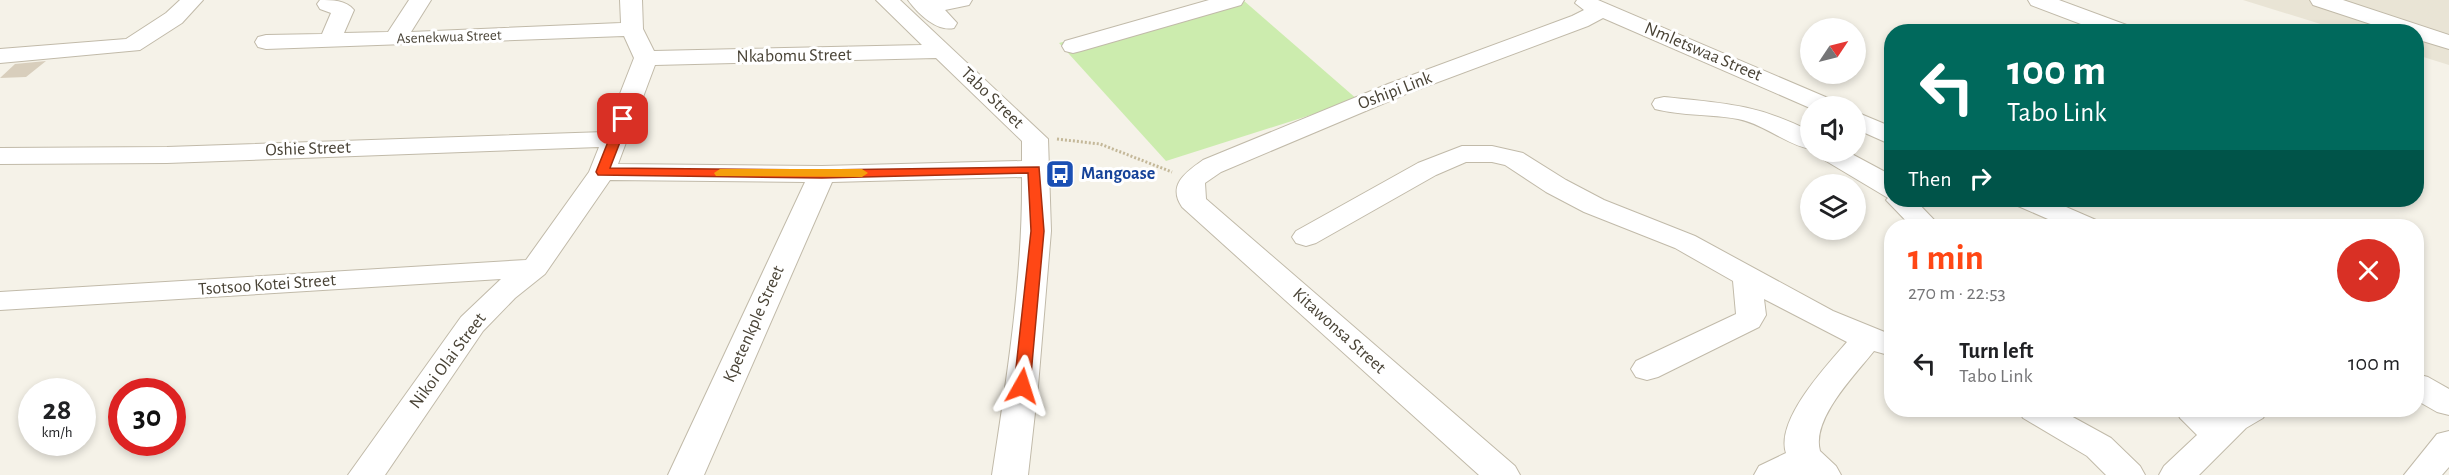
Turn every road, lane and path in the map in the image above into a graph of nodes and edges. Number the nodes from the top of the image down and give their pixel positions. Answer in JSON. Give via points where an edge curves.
{"nodes":[{"id":1,"x":192,"y":0,"type":"edge"},
{"id":2,"x":420,"y":0,"type":"edge"},
{"id":3,"x":631,"y":0,"type":"edge"},
{"id":4,"x":887,"y":0,"type":"edge"},
{"id":5,"x":960,"y":0,"type":"edge"},
{"id":6,"x":1233,"y":0,"type":"edge"},
{"id":7,"x":1578,"y":0,"type":"edge"},
{"id":8,"x":2039,"y":0,"type":"edge"},
{"id":9,"x":2322,"y":0,"type":"edge"},
{"id":10,"x":328,"y":4,"type":"dead end"},
{"id":11,"x":923,"y":4,"type":"edge"},
{"id":12,"x":1601,"y":10,"type":"junction"},
{"id":13,"x":2103,"y":24,"type":"edge"},
{"id":14,"x":2395,"y":24,"type":"edge"},
{"id":15,"x":632,"y":30,"type":"junction"},
{"id":16,"x":2424,"y":34,"type":"edge"},
{"id":17,"x":944,"y":37,"type":"junction"},
{"id":18,"x":395,"y":39,"type":"junction"},
{"id":19,"x":330,"y":41,"type":"junction"},
{"id":20,"x":266,"y":42,"type":"dead end"},
{"id":21,"x":2449,"y":42,"type":"edge"},
{"id":22,"x":1073,"y":46,"type":"dead end"},
{"id":23,"x":0,"y":56,"type":"edge"},
{"id":24,"x":646,"y":58,"type":"junction"},
{"id":25,"x":1804,"y":96,"type":"edge"},
{"id":26,"x":1664,"y":104,"type":"dead end"},
{"id":27,"x":1866,"y":125,"type":"edge"},
{"id":28,"x":1884,"y":133,"type":"edge"},
{"id":29,"x":1800,"y":136,"type":"edge"},
{"id":30,"x":616,"y":139,"type":"junction"},
{"id":31,"x":1035,"y":139,"type":"junction"},
{"id":32,"x":0,"y":156,"type":"edge"},
{"id":33,"x":1848,"y":162,"type":"edge"},
{"id":34,"x":1035,"y":169,"type":"junction"},
{"id":35,"x":602,"y":172,"type":"junction"},
{"id":36,"x":822,"y":174,"type":"junction"},
{"id":37,"x":1192,"y":180,"type":"junction"},
{"id":38,"x":1884,"y":184,"type":"edge"},
{"id":39,"x":1907,"y":207,"type":"edge"},
{"id":40,"x":2044,"y":207,"type":"edge"},
{"id":41,"x":1919,"y":219,"type":"edge"},
{"id":42,"x":2070,"y":219,"type":"edge"},
{"id":43,"x":1306,"y":237,"type":"dead end"},
{"id":44,"x":535,"y":268,"type":"junction"},
{"id":45,"x":1748,"y":277,"type":"junction"},
{"id":46,"x":0,"y":301,"type":"edge"},
{"id":47,"x":1880,"y":343,"type":"edge"},
{"id":48,"x":1647,"y":369,"type":"dead end"},
{"id":49,"x":2424,"y":390,"type":"edge"},
{"id":50,"x":2449,"y":404,"type":"edge"},
{"id":51,"x":2047,"y":417,"type":"edge"},
{"id":52,"x":2199,"y":417,"type":"edge"},
{"id":53,"x":2239,"y":417,"type":"edge"},
{"id":54,"x":2218,"y":436,"type":"junction"},
{"id":55,"x":2449,"y":443,"type":"edge"},
{"id":56,"x":1814,"y":467,"type":"edge"},
{"id":57,"x":366,"y":475,"type":"edge"},
{"id":58,"x":686,"y":475,"type":"edge"},
{"id":59,"x":1010,"y":475,"type":"edge"},
{"id":60,"x":1502,"y":475,"type":"edge"},
{"id":61,"x":1772,"y":475,"type":"edge"},
{"id":62,"x":2127,"y":475,"type":"edge"},
{"id":63,"x":2177,"y":475,"type":"edge"},
{"id":64,"x":2422,"y":475,"type":"edge"}],
"edges":[{"from":1,"to":23,"type":"street","via":[[174,18],[132,45]]},
{"from":2,"to":18,"type":"street"},
{"from":3,"to":15,"type":"street"},
{"from":4,"to":17,"type":"street","name":"Tabo Street"},
{"from":5,"to":11,"type":"street"},
{"from":6,"to":22,"type":"street"},
{"from":7,"to":12,"type":"street","name":"Nmletswaa Street"},
{"from":8,"to":13,"type":"street"},
{"from":9,"to":14,"type":"street"},
{"from":10,"to":19,"type":"street","via":[[343,10]]},
{"from":11,"to":17,"type":"street"},
{"from":12,"to":25,"type":"street","name":"Nmletswaa Street"},
{"from":12,"to":37,"type":"street","name":"Oshipi Link","via":[[1223,161]]},
{"from":15,"to":18,"type":"street","name":"Asenekwua Street"},
{"from":15,"to":24,"type":"street"},
{"from":16,"to":21,"type":"street"},
{"from":17,"to":24,"type":"street","name":"Nkabomu Street","via":[[862,54]]},
{"from":17,"to":31,"type":"street","name":"Tabo Street"},
{"from":18,"to":19,"type":"street","name":"Asenekwua Street"},
{"from":19,"to":20,"type":"street","name":"Asenekwua Street"},
{"from":24,"to":30,"type":"street","name":"Nikoi Olai Street"},
{"from":26,"to":29,"type":"street","via":[[1741,112]]},
{"from":27,"to":28,"type":"street"},
{"from":30,"to":32,"type":"street","name":"Oshie Street","via":[[167,155]]},
{"from":30,"to":35,"type":"street","name":"Nikoi Olai Street"},
{"from":31,"to":34,"type":"street","name":"Tabo Street"},
{"from":31,"to":37,"type":"path","via":[[1100,144]]},
{"from":33,"to":38,"type":"street"},
{"from":34,"to":36,"type":"street"},
{"from":34,"to":59,"type":"street","name":"Tabo Street","via":[[1037,231]]},
{"from":35,"to":36,"type":"street"},
{"from":35,"to":44,"type":"street","name":"Nikoi Olai Street"},
{"from":36,"to":58,"type":"street","name":"Kpetenkple Street"},
{"from":37,"to":60,"type":"street","name":"Kitawonsa Street","via":[[1192,201]]},
{"from":39,"to":41,"type":"street"},
{"from":40,"to":42,"type":"street"},
{"from":43,"to":45,"type":"street","via":[[1428,169],[1462,154],[1492,154],[1514,159],[1585,201],[1685,242]]},
{"from":44,"to":46,"type":"street","name":"Tsotsoo Kotei Street"},
{"from":44,"to":57,"type":"street","name":"Nikoi Olai Street","via":[[504,291],[472,324]]},
{"from":45,"to":47,"type":"street","via":[[1822,318]]},
{"from":45,"to":48,"type":"street","via":[[1748,320]]},
{"from":47,"to":56,"type":"street","via":[[1810,411],[1801,445]]},
{"from":49,"to":50,"type":"street"},
{"from":51,"to":62,"type":"street","via":[[2099,447]]},
{"from":52,"to":54,"type":"street"},
{"from":53,"to":54,"type":"street"},
{"from":54,"to":63,"type":"street"},
{"from":55,"to":64,"type":"street"},
{"from":56,"to":61,"type":"street"}]}
